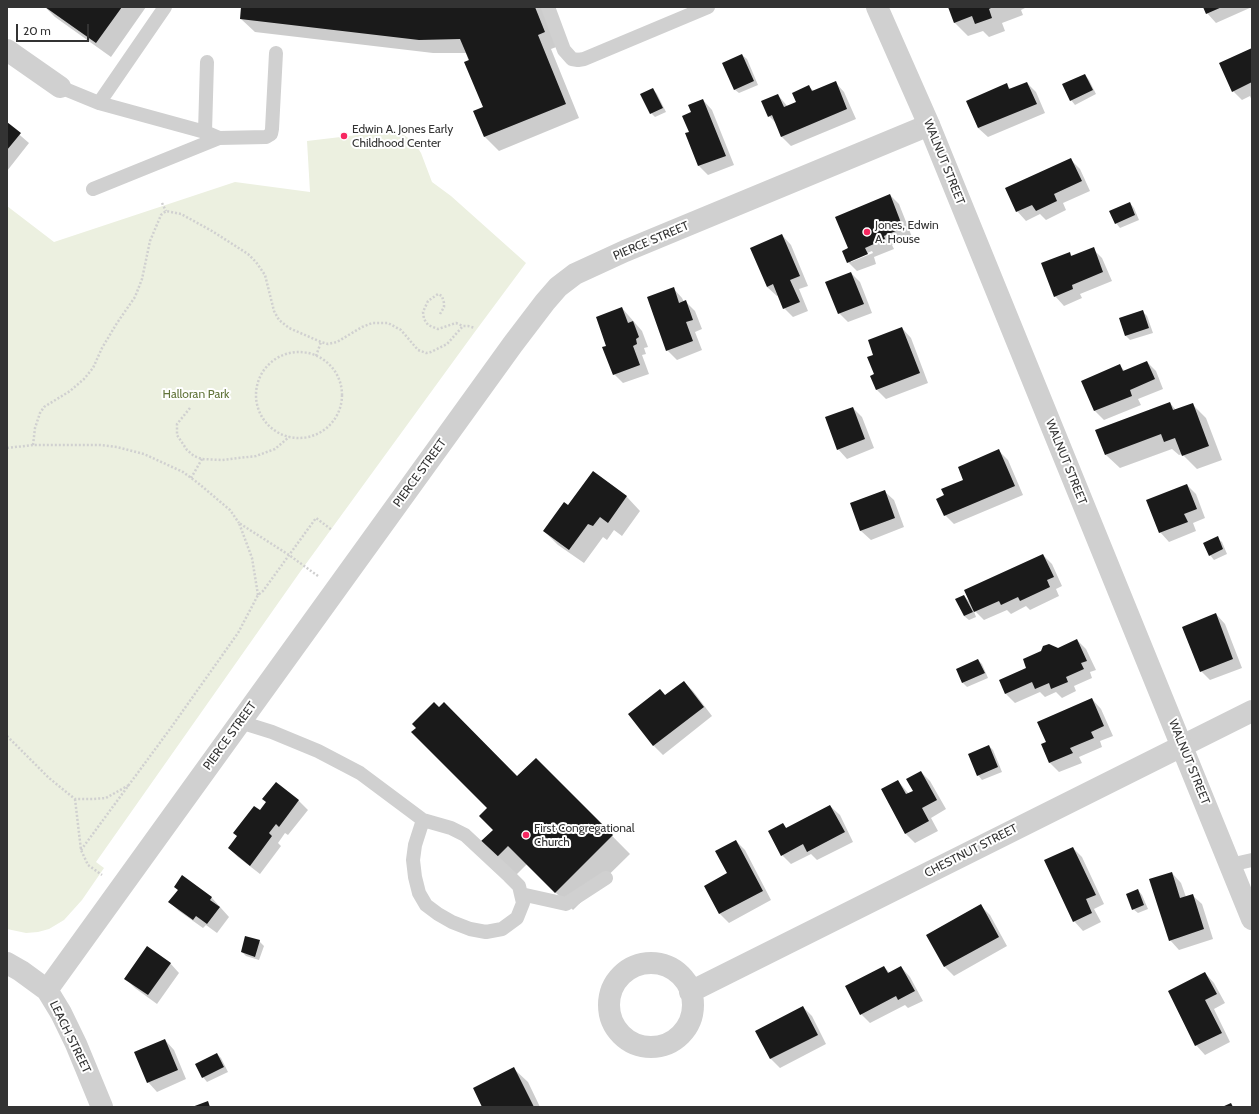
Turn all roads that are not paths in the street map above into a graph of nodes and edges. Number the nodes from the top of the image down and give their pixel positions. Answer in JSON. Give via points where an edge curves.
{"nodes":[{"id":1,"x":165,"y":7,"type":"edge"},
{"id":2,"x":548,"y":7,"type":"edge"},
{"id":3,"x":708,"y":7,"type":"edge"},
{"id":4,"x":877,"y":7,"type":"edge"},
{"id":5,"x":7,"y":50,"type":"edge"},
{"id":6,"x":276,"y":53,"type":"dead end"},
{"id":7,"x":207,"y":62,"type":"dead end"},
{"id":8,"x":60,"y":87,"type":"joint"},
{"id":9,"x":98,"y":103,"type":"junction"},
{"id":10,"x":929,"y":125,"type":"junction"},
{"id":11,"x":205,"y":132,"type":"junction"},
{"id":12,"x":219,"y":138,"type":"junction"},
{"id":13,"x":93,"y":189,"type":"dead end"},
{"id":14,"x":1252,"y":711,"type":"edge"},
{"id":15,"x":240,"y":722,"type":"junction"},
{"id":16,"x":1182,"y":745,"type":"junction"},
{"id":17,"x":423,"y":820,"type":"junction"},
{"id":18,"x":1252,"y":860,"type":"edge"},
{"id":19,"x":1230,"y":865,"type":"junction"},
{"id":20,"x":606,"y":878,"type":"dead end"},
{"id":21,"x":521,"y":894,"type":"junction"},
{"id":22,"x":1252,"y":919,"type":"edge"},
{"id":23,"x":7,"y":963,"type":"edge"},
{"id":24,"x":47,"y":990,"type":"junction"},
{"id":25,"x":690,"y":992,"type":"dead end"},
{"id":26,"x":102,"y":1107,"type":"edge"}],
"edges":[{"from":1,"to":9,"type":"lane"},
{"from":2,"to":3,"type":"lane","via":[[564,50],[572,59],[578,60]]},
{"from":4,"to":10,"type":"street","name":"WALNUT STREET"},
{"from":5,"to":8,"type":"street"},
{"from":6,"to":12,"type":"lane","via":[[271,134],[266,137]]},
{"from":7,"to":11,"type":"lane"},
{"from":8,"to":9,"type":"lane"},
{"from":9,"to":11,"type":"lane"},
{"from":10,"to":15,"type":"street","name":"PIERCE STREET","via":[[625,251],[575,274],[562,285],[545,302],[513,344]]},
{"from":10,"to":16,"type":"street","name":"WALNUT STREET"},
{"from":11,"to":12,"type":"lane"},
{"from":12,"to":13,"type":"lane"},
{"from":14,"to":16,"type":"street","name":"CHESTNUT STREET"},
{"from":15,"to":17,"type":"lane","via":[[318,751],[360,773]]},
{"from":15,"to":24,"type":"street","name":"PIERCE STREET"},
{"from":16,"to":19,"type":"street","name":"WALNUT STREET"},
{"from":16,"to":25,"type":"street","name":"CHESTNUT STREET"},
{"from":17,"to":21,"type":"lane","via":[[465,835],[519,886]]},
{"from":17,"to":21,"type":"lane","via":[[413,860],[419,893],[426,905],[452,922],[486,932],[502,929],[517,918],[523,903]]},
{"from":18,"to":19,"type":"lane"},
{"from":19,"to":22,"type":"street","name":"WALNUT STREET"},
{"from":20,"to":21,"type":"lane","via":[[566,904]]},
{"from":23,"to":24,"type":"street","name":"LEACH STREET"},
{"from":24,"to":26,"type":"street","name":"LEACH STREET","via":[[73,1038]]}]}
